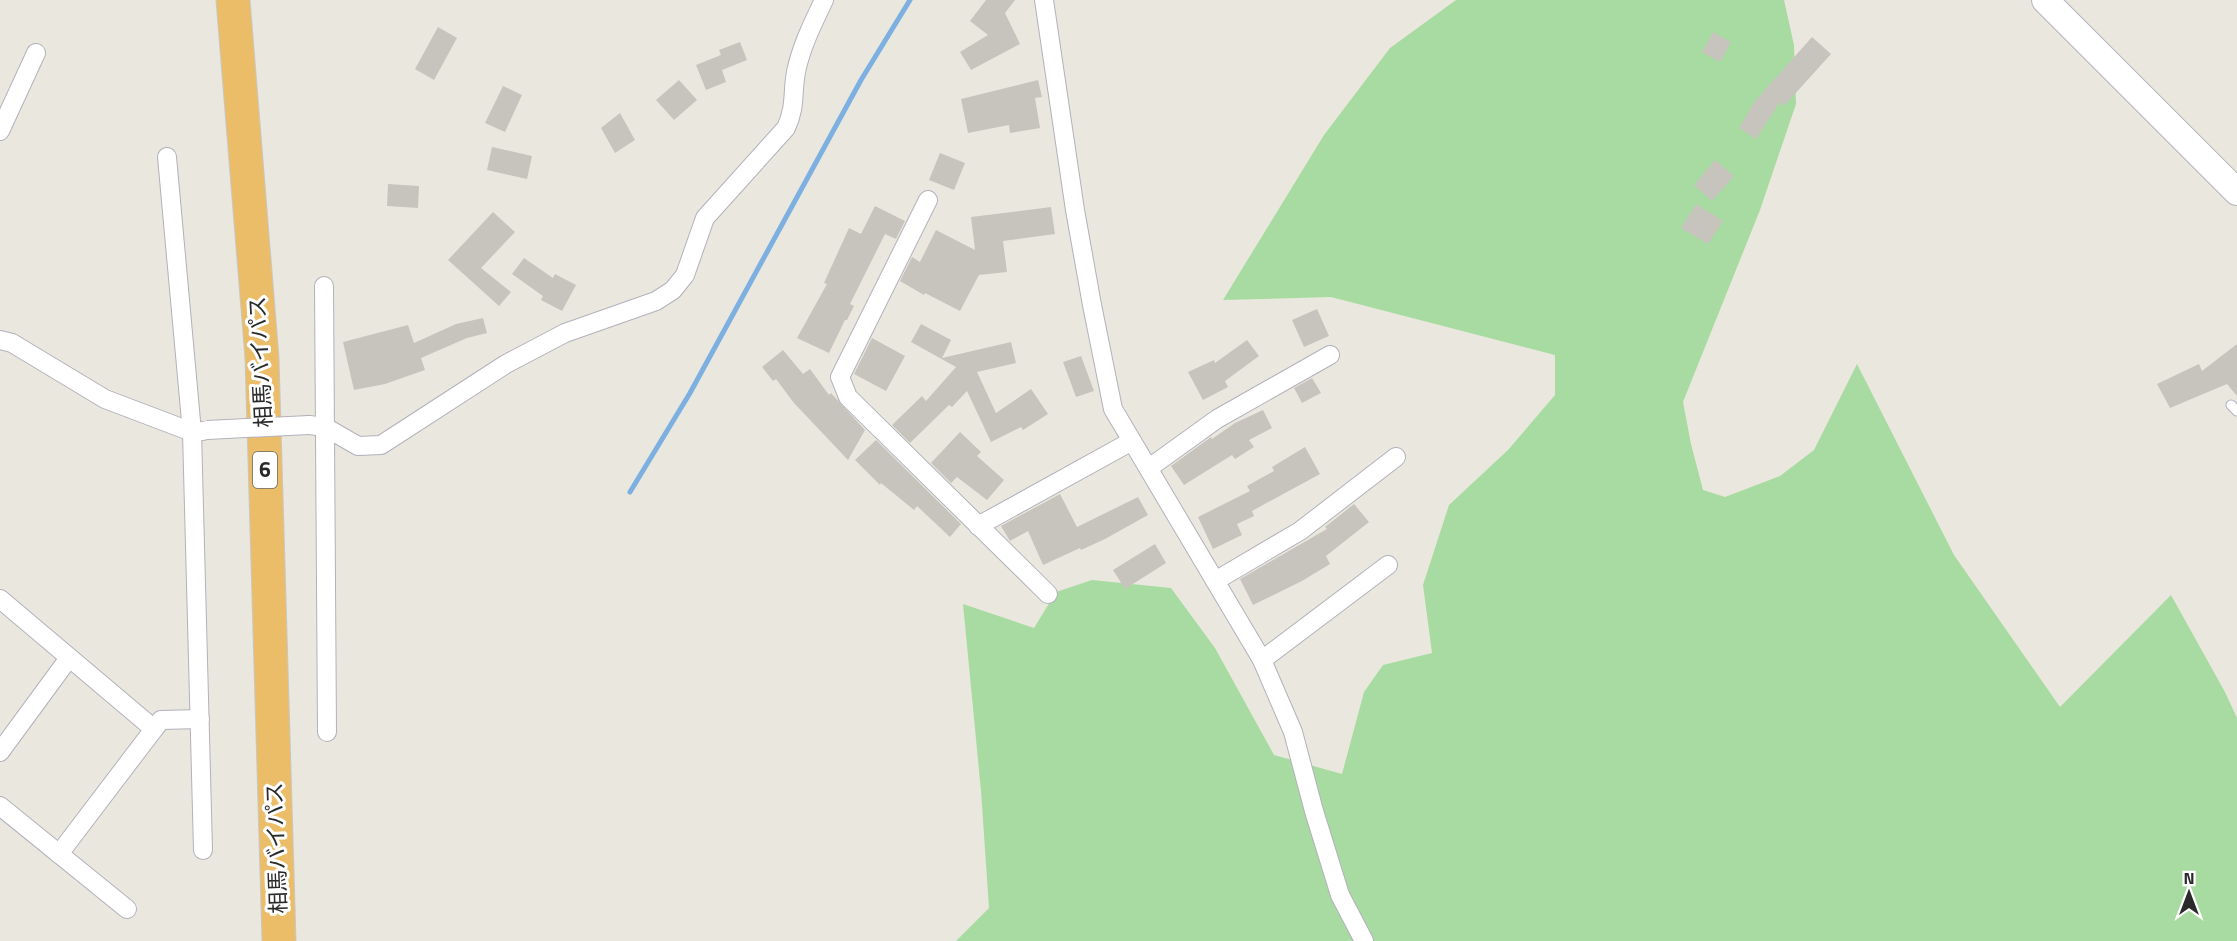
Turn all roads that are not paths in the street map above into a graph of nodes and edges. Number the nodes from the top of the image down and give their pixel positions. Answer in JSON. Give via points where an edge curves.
{"nodes":[{"id":1,"x":233,"y":0,"type":"edge"},
{"id":2,"x":824,"y":0,"type":"edge"},
{"id":3,"x":1044,"y":0,"type":"edge"},
{"id":4,"x":2045,"y":0,"type":"edge"},
{"id":5,"x":36,"y":53,"type":"dead end"},
{"id":6,"x":0,"y":131,"type":"edge"},
{"id":7,"x":167,"y":157,"type":"dead end"},
{"id":8,"x":2237,"y":192,"type":"edge"},
{"id":9,"x":928,"y":200,"type":"dead end"},
{"id":10,"x":324,"y":286,"type":"dead end"},
{"id":11,"x":0,"y":340,"type":"edge"},
{"id":12,"x":1330,"y":355,"type":"dead end"},
{"id":13,"x":317,"y":426,"type":"junction"},
{"id":14,"x":200,"y":431,"type":"junction"},
{"id":15,"x":1132,"y":441,"type":"junction"},
{"id":16,"x":1396,"y":456,"type":"dead end"},
{"id":17,"x":1149,"y":468,"type":"junction"},
{"id":18,"x":978,"y":526,"type":"junction"},
{"id":19,"x":1388,"y":565,"type":"dead end"},
{"id":20,"x":1215,"y":581,"type":"junction"},
{"id":21,"x":1048,"y":594,"type":"dead end"},
{"id":22,"x":0,"y":599,"type":"edge"},
{"id":23,"x":69,"y":658,"type":"junction"},
{"id":24,"x":1262,"y":660,"type":"junction"},
{"id":25,"x":200,"y":719,"type":"junction"},
{"id":26,"x":154,"y":729,"type":"junction"},
{"id":27,"x":327,"y":732,"type":"dead end"},
{"id":28,"x":0,"y":752,"type":"edge"},
{"id":29,"x":0,"y":806,"type":"edge"},
{"id":30,"x":203,"y":850,"type":"dead end"},
{"id":31,"x":59,"y":854,"type":"junction"},
{"id":32,"x":127,"y":909,"type":"dead end"},
{"id":33,"x":279,"y":941,"type":"edge"},
{"id":34,"x":1364,"y":941,"type":"edge"}],
"edges":[{"from":1,"to":33,"type":"highway","name":"相馬バイパス","number":"6","via":[[262,358]]},
{"from":2,"to":13,"type":"street","via":[[796,72],[793,113],[786,128],[705,218],[685,275],[674,290],[656,301],[565,333],[506,364],[381,445],[358,446]]},
{"from":3,"to":15,"type":"street","via":[[1092,305],[1113,409]]},
{"from":4,"to":8,"type":"street"},
{"from":5,"to":6,"type":"street"},
{"from":7,"to":14,"type":"street"},
{"from":9,"to":18,"type":"street","via":[[840,377],[848,397]]},
{"from":10,"to":13,"type":"street"},
{"from":11,"to":14,"type":"street","via":[[12,343],[105,399]]},
{"from":12,"to":17,"type":"street","via":[[1217,419]]},
{"from":13,"to":14,"type":"street","bridge":true},
{"from":13,"to":27,"type":"street"},
{"from":14,"to":25,"type":"street"},
{"from":15,"to":17,"type":"street"},
{"from":15,"to":18,"type":"street"},
{"from":16,"to":20,"type":"street","via":[[1300,531]]},
{"from":17,"to":20,"type":"street"},
{"from":18,"to":21,"type":"street"},
{"from":19,"to":24,"type":"street"},
{"from":20,"to":24,"type":"street"},
{"from":22,"to":23,"type":"street"},
{"from":23,"to":26,"type":"street"},
{"from":23,"to":28,"type":"street"},
{"from":24,"to":34,"type":"street","via":[[1293,732],[1340,895]]},
{"from":25,"to":26,"type":"street","via":[[161,720]]},
{"from":25,"to":30,"type":"street"},
{"from":26,"to":31,"type":"street"},
{"from":29,"to":31,"type":"street"},
{"from":31,"to":32,"type":"street"}]}
